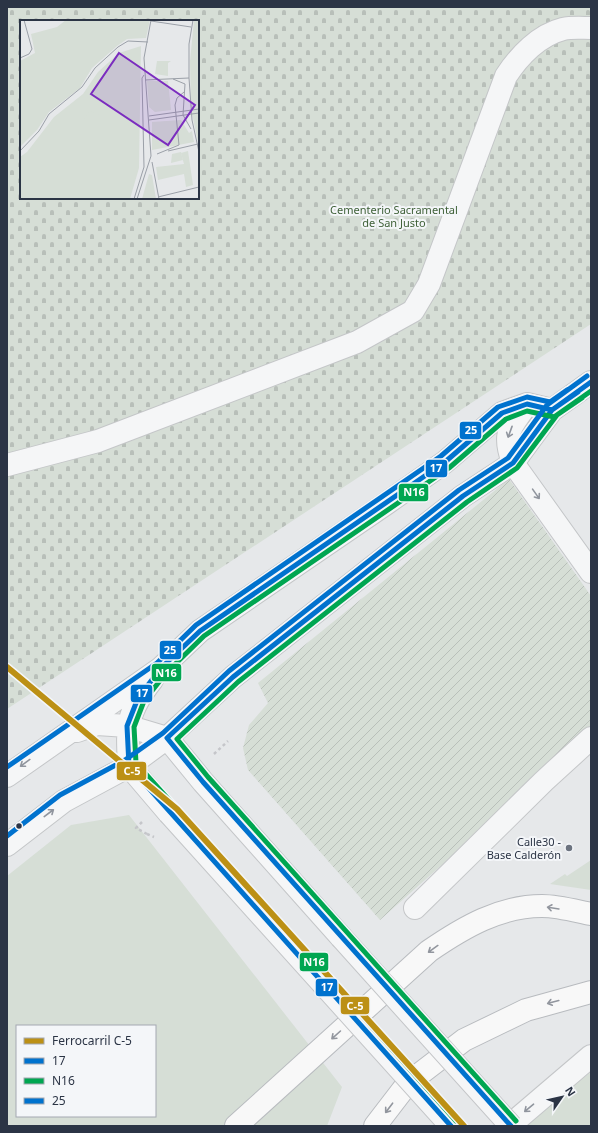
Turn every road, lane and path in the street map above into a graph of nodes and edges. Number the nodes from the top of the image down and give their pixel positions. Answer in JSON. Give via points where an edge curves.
{"nodes":[{"id":1,"x":591,"y":28,"type":"edge"},
{"id":2,"x":591,"y":382,"type":"edge"},
{"id":3,"x":527,"y":404,"type":"junction"},
{"id":4,"x":552,"y":410,"type":"junction"},
{"id":5,"x":513,"y":463,"type":"junction"},
{"id":6,"x":7,"y":465,"type":"edge"},
{"id":7,"x":591,"y":572,"type":"edge"},
{"id":8,"x":160,"y":668,"type":"junction"},
{"id":9,"x":127,"y":726,"type":"junction"},
{"id":10,"x":66,"y":734,"type":"junction"},
{"id":11,"x":167,"y":738,"type":"junction"},
{"id":12,"x":591,"y":738,"type":"edge"},
{"id":13,"x":129,"y":766,"type":"junction"},
{"id":14,"x":7,"y":776,"type":"edge"},
{"id":15,"x":136,"y":828,"type":"dead end"},
{"id":16,"x":147,"y":834,"type":"dead end"},
{"id":17,"x":7,"y":845,"type":"edge"},
{"id":18,"x":415,"y":908,"type":"dead end"},
{"id":19,"x":591,"y":914,"type":"edge"},
{"id":20,"x":591,"y":992,"type":"edge"},
{"id":21,"x":591,"y":1056,"type":"edge"},
{"id":22,"x":236,"y":1126,"type":"edge"},
{"id":23,"x":375,"y":1126,"type":"edge"},
{"id":24,"x":451,"y":1126,"type":"edge"},
{"id":25,"x":510,"y":1126,"type":"edge"}],
"edges":[{"from":1,"to":6,"type":"street","via":[[563,29],[544,37],[516,61],[506,76],[429,284],[413,311],[357,342],[105,438]]},
{"from":2,"to":4,"type":"street"},
{"from":3,"to":4,"type":"street"},
{"from":3,"to":5,"type":"street","one_way":true,"via":[[509,430],[507,445]]},
{"from":3,"to":8,"type":"street","via":[[502,413],[445,462],[200,631]]},
{"from":4,"to":5,"type":"street"},
{"from":5,"to":7,"type":"street","one_way":true},
{"from":5,"to":11,"type":"street","via":[[463,496],[233,677]]},
{"from":8,"to":9,"type":"street","via":[[138,698]]},
{"from":8,"to":10,"type":"street"},
{"from":9,"to":10,"type":"street","via":[[98,724]]},
{"from":9,"to":11,"type":"street"},
{"from":9,"to":13,"type":"street"},
{"from":10,"to":14,"type":"street","one_way":true},
{"from":11,"to":13,"type":"street"},
{"from":11,"to":25,"type":"street","bridge":true,"via":[[203,782]]},
{"from":12,"to":18,"type":"street"},
{"from":17,"to":13,"type":"street","one_way":true,"via":[[64,801]]},
{"from":13,"to":24,"type":"street","bridge":true},
{"from":15,"to":16,"type":"path"},
{"from":19,"to":22,"type":"highway","one_way":true,"via":[[543,906],[499,912],[455,933],[429,951]]},
{"from":20,"to":23,"type":"highway","one_way":true,"via":[[526,1010],[464,1040],[408,1083]]},
{"from":21,"to":25,"type":"street","one_way":true}]}
